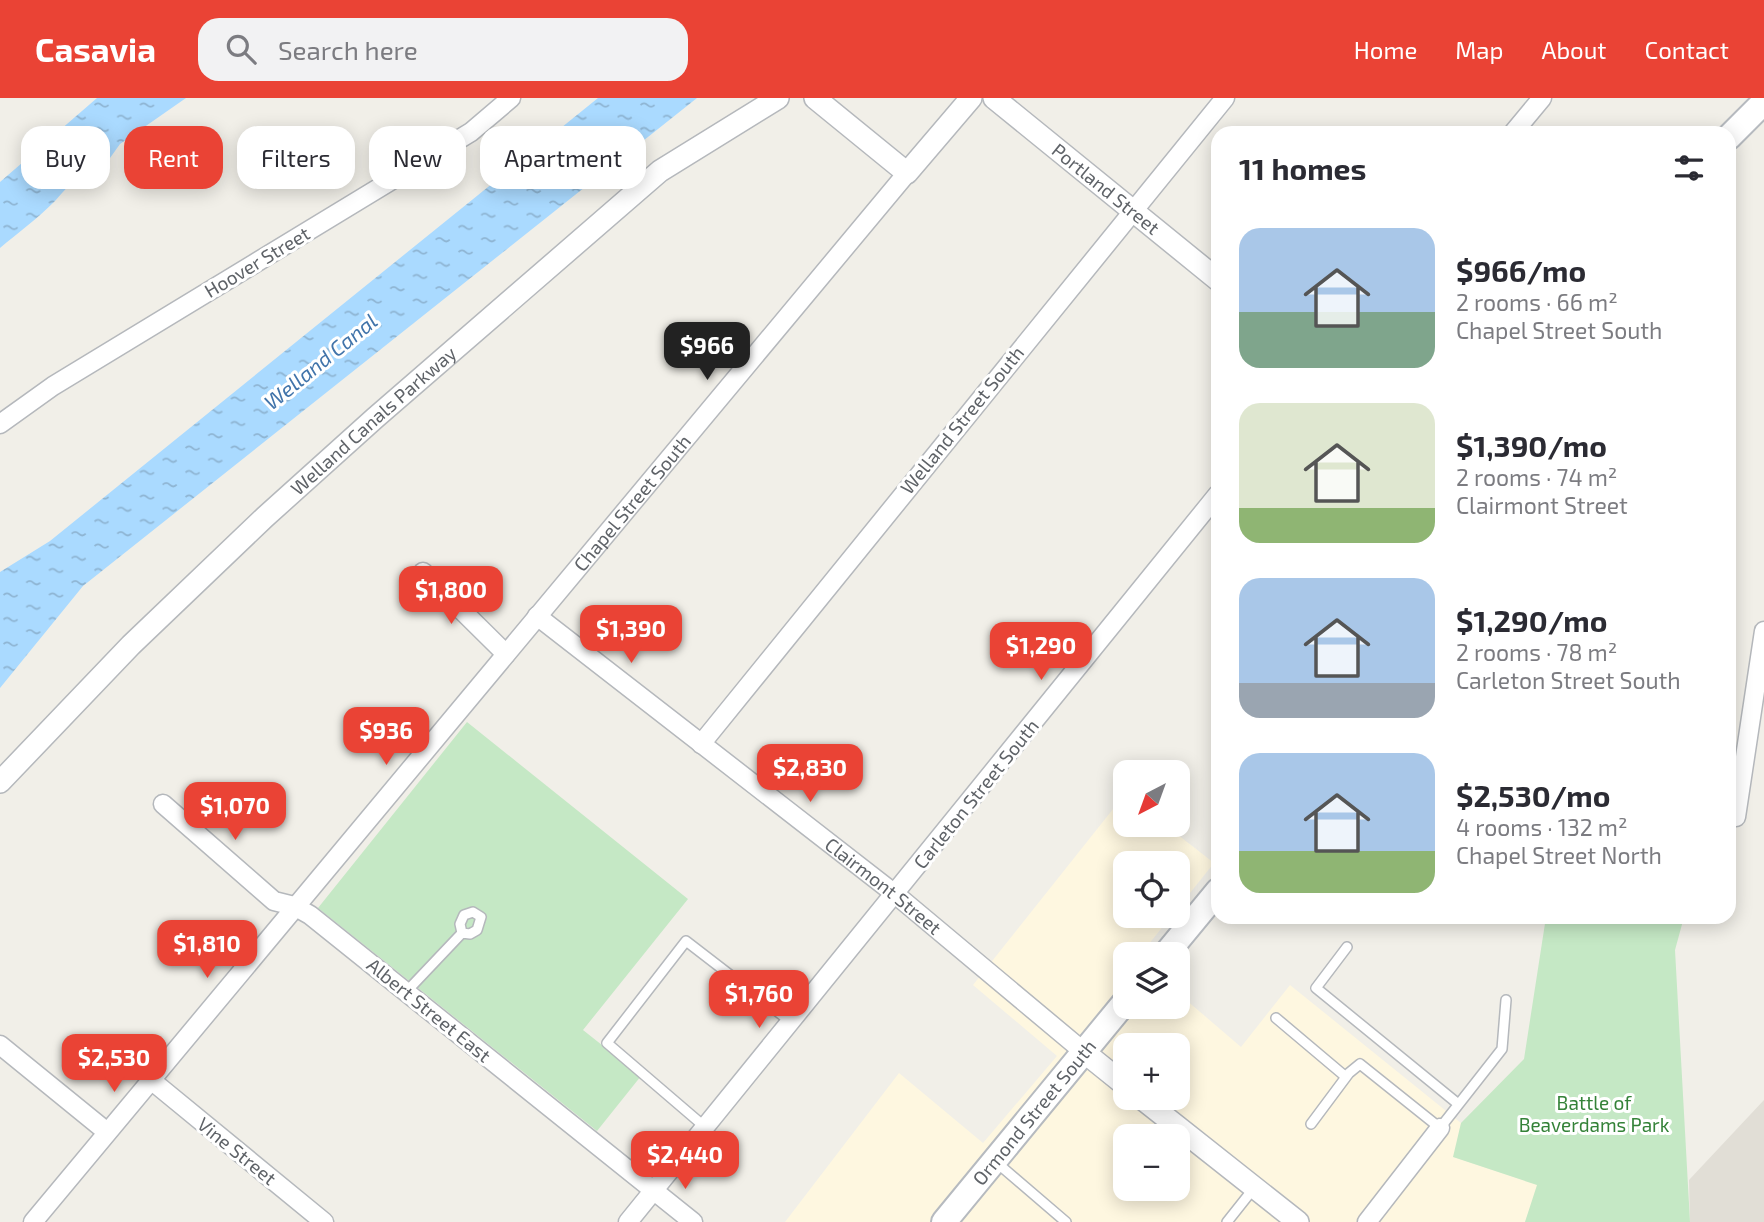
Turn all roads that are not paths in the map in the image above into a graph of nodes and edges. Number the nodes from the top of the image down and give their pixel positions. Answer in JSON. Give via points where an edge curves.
{"nodes":[{"id":1,"x":512,"y":98,"type":"edge"},
{"id":2,"x":778,"y":98,"type":"edge"},
{"id":3,"x":816,"y":98,"type":"edge"},
{"id":4,"x":971,"y":98,"type":"edge"},
{"id":5,"x":993,"y":98,"type":"edge"},
{"id":6,"x":1225,"y":98,"type":"edge"},
{"id":7,"x":1542,"y":98,"type":"edge"},
{"id":8,"x":1764,"y":102,"type":"edge"},
{"id":9,"x":1519,"y":126,"type":"edge"},
{"id":10,"x":1736,"y":130,"type":"edge"},
{"id":11,"x":907,"y":173,"type":"junction"},
{"id":12,"x":1132,"y":210,"type":"junction"},
{"id":13,"x":1211,"y":274,"type":"edge"},
{"id":14,"x":0,"y":424,"type":"edge"},
{"id":15,"x":1211,"y":503,"type":"edge"},
{"id":16,"x":423,"y":572,"type":"dead end"},
{"id":17,"x":537,"y":616,"type":"junction"},
{"id":18,"x":1764,"y":631,"type":"edge"},
{"id":19,"x":506,"y":653,"type":"junction"},
{"id":20,"x":701,"y":744,"type":"junction"},
{"id":21,"x":0,"y":782,"type":"edge"},
{"id":22,"x":163,"y":804,"type":"dead end"},
{"id":23,"x":1736,"y":817,"type":"dead end"},
{"id":24,"x":895,"y":894,"type":"junction"},
{"id":25,"x":1211,"y":899,"type":"edge"},
{"id":26,"x":295,"y":906,"type":"junction"},
{"id":27,"x":462,"y":933,"type":"dead end"},
{"id":28,"x":1176,"y":942,"type":"edge"},
{"id":29,"x":1347,"y":947,"type":"dead end"},
{"id":30,"x":407,"y":991,"type":"junction"},
{"id":31,"x":1506,"y":1000,"type":"dead end"},
{"id":32,"x":1113,"y":1017,"type":"edge"},
{"id":33,"x":1276,"y":1018,"type":"dead end"},
{"id":34,"x":791,"y":1021,"type":"junction"},
{"id":35,"x":0,"y":1045,"type":"edge"},
{"id":36,"x":1084,"y":1052,"type":"junction"},
{"id":37,"x":1113,"y":1076,"type":"edge"},
{"id":38,"x":1346,"y":1077,"type":"junction"},
{"id":39,"x":151,"y":1080,"type":"junction"},
{"id":40,"x":1457,"y":1103,"type":"junction"},
{"id":41,"x":1156,"y":1110,"type":"edge"},
{"id":42,"x":1311,"y":1124,"type":"dead end"},
{"id":43,"x":705,"y":1127,"type":"junction"},
{"id":44,"x":1440,"y":1128,"type":"junction"},
{"id":45,"x":107,"y":1132,"type":"junction"},
{"id":46,"x":993,"y":1160,"type":"junction"},
{"id":47,"x":1254,"y":1188,"type":"junction"},
{"id":48,"x":654,"y":1190,"type":"junction"},
{"id":49,"x":318,"y":1220,"type":"edge"},
{"id":50,"x":33,"y":1222,"type":"edge"},
{"id":51,"x":628,"y":1222,"type":"edge"},
{"id":52,"x":693,"y":1222,"type":"edge"},
{"id":53,"x":944,"y":1222,"type":"edge"},
{"id":54,"x":1066,"y":1222,"type":"edge"},
{"id":55,"x":1227,"y":1222,"type":"edge"},
{"id":56,"x":1298,"y":1222,"type":"edge"},
{"id":57,"x":1367,"y":1222,"type":"edge"}],
"edges":[{"from":1,"to":14,"type":"street","name":"Hoover Street","via":[[471,132],[53,386]]},
{"from":2,"to":21,"type":"street","name":"Welland Canals Parkway","via":[[660,171],[375,418],[141,636]]},
{"from":3,"to":11,"type":"street"},
{"from":4,"to":11,"type":"street","name":"Chapel Street South"},
{"from":5,"to":12,"type":"street","name":"Portland Street"},
{"from":6,"to":12,"type":"street","name":"Welland Street South"},
{"from":7,"to":9,"type":"street"},
{"from":8,"to":10,"type":"main road"},
{"from":11,"to":17,"type":"street","name":"Chapel Street South"},
{"from":12,"to":13,"type":"street","name":"Portland Street"},
{"from":12,"to":20,"type":"street","name":"Welland Street South"},
{"from":15,"to":24,"type":"street","name":"Carleton Street South"},
{"from":16,"to":19,"type":"street"},
{"from":17,"to":19,"type":"street","name":"Chapel Street South"},
{"from":17,"to":20,"type":"street","name":"Clairmont Street"},
{"from":18,"to":23,"type":"street"},
{"from":19,"to":26,"type":"street","name":"Chapel Street South"},
{"from":20,"to":24,"type":"street","name":"Clairmont Street"},
{"from":22,"to":26,"type":"street","name":"Albert Street East","via":[[274,901]]},
{"from":24,"to":34,"type":"street","name":"Carleton Street South"},
{"from":24,"to":36,"type":"street","name":"Clairmont Street"},
{"from":25,"to":28,"type":"main road"},
{"from":26,"to":30,"type":"street","name":"Albert Street East"},
{"from":26,"to":39,"type":"street","name":"Chapel Street South"},
{"from":27,"to":30,"type":"lane"},
{"from":29,"to":40,"type":"lane","via":[[1316,988]]},
{"from":30,"to":48,"type":"street","name":"Albert Street East"},
{"from":31,"to":40,"type":"lane","via":[[1502,1049]]},
{"from":32,"to":36,"type":"main road","name":"Ormond Street South"},
{"from":33,"to":38,"type":"lane"},
{"from":34,"to":43,"type":"street","name":"Carleton Street South"},
{"from":34,"to":43,"type":"lane","via":[[686,941],[607,1043]]},
{"from":35,"to":45,"type":"street"},
{"from":36,"to":37,"type":"street","name":"Clairmont Street"},
{"from":36,"to":46,"type":"main road","name":"Ormond Street South"},
{"from":38,"to":42,"type":"lane"},
{"from":38,"to":44,"type":"lane","via":[[1360,1065]]},
{"from":39,"to":45,"type":"street","name":"Chapel Street South"},
{"from":39,"to":49,"type":"street","name":"Vine Street"},
{"from":40,"to":44,"type":"lane"},
{"from":41,"to":47,"type":"street"},
{"from":43,"to":48,"type":"street","name":"Carleton Street South"},
{"from":44,"to":57,"type":"street"},
{"from":45,"to":50,"type":"street","name":"Chapel Street South"},
{"from":46,"to":53,"type":"main road","name":"Ormond Street South"},
{"from":46,"to":54,"type":"lane"},
{"from":47,"to":55,"type":"lane"},
{"from":47,"to":56,"type":"street"},
{"from":48,"to":51,"type":"street","name":"Carleton Street South"},
{"from":48,"to":52,"type":"street","name":"Albert Street East"}]}
